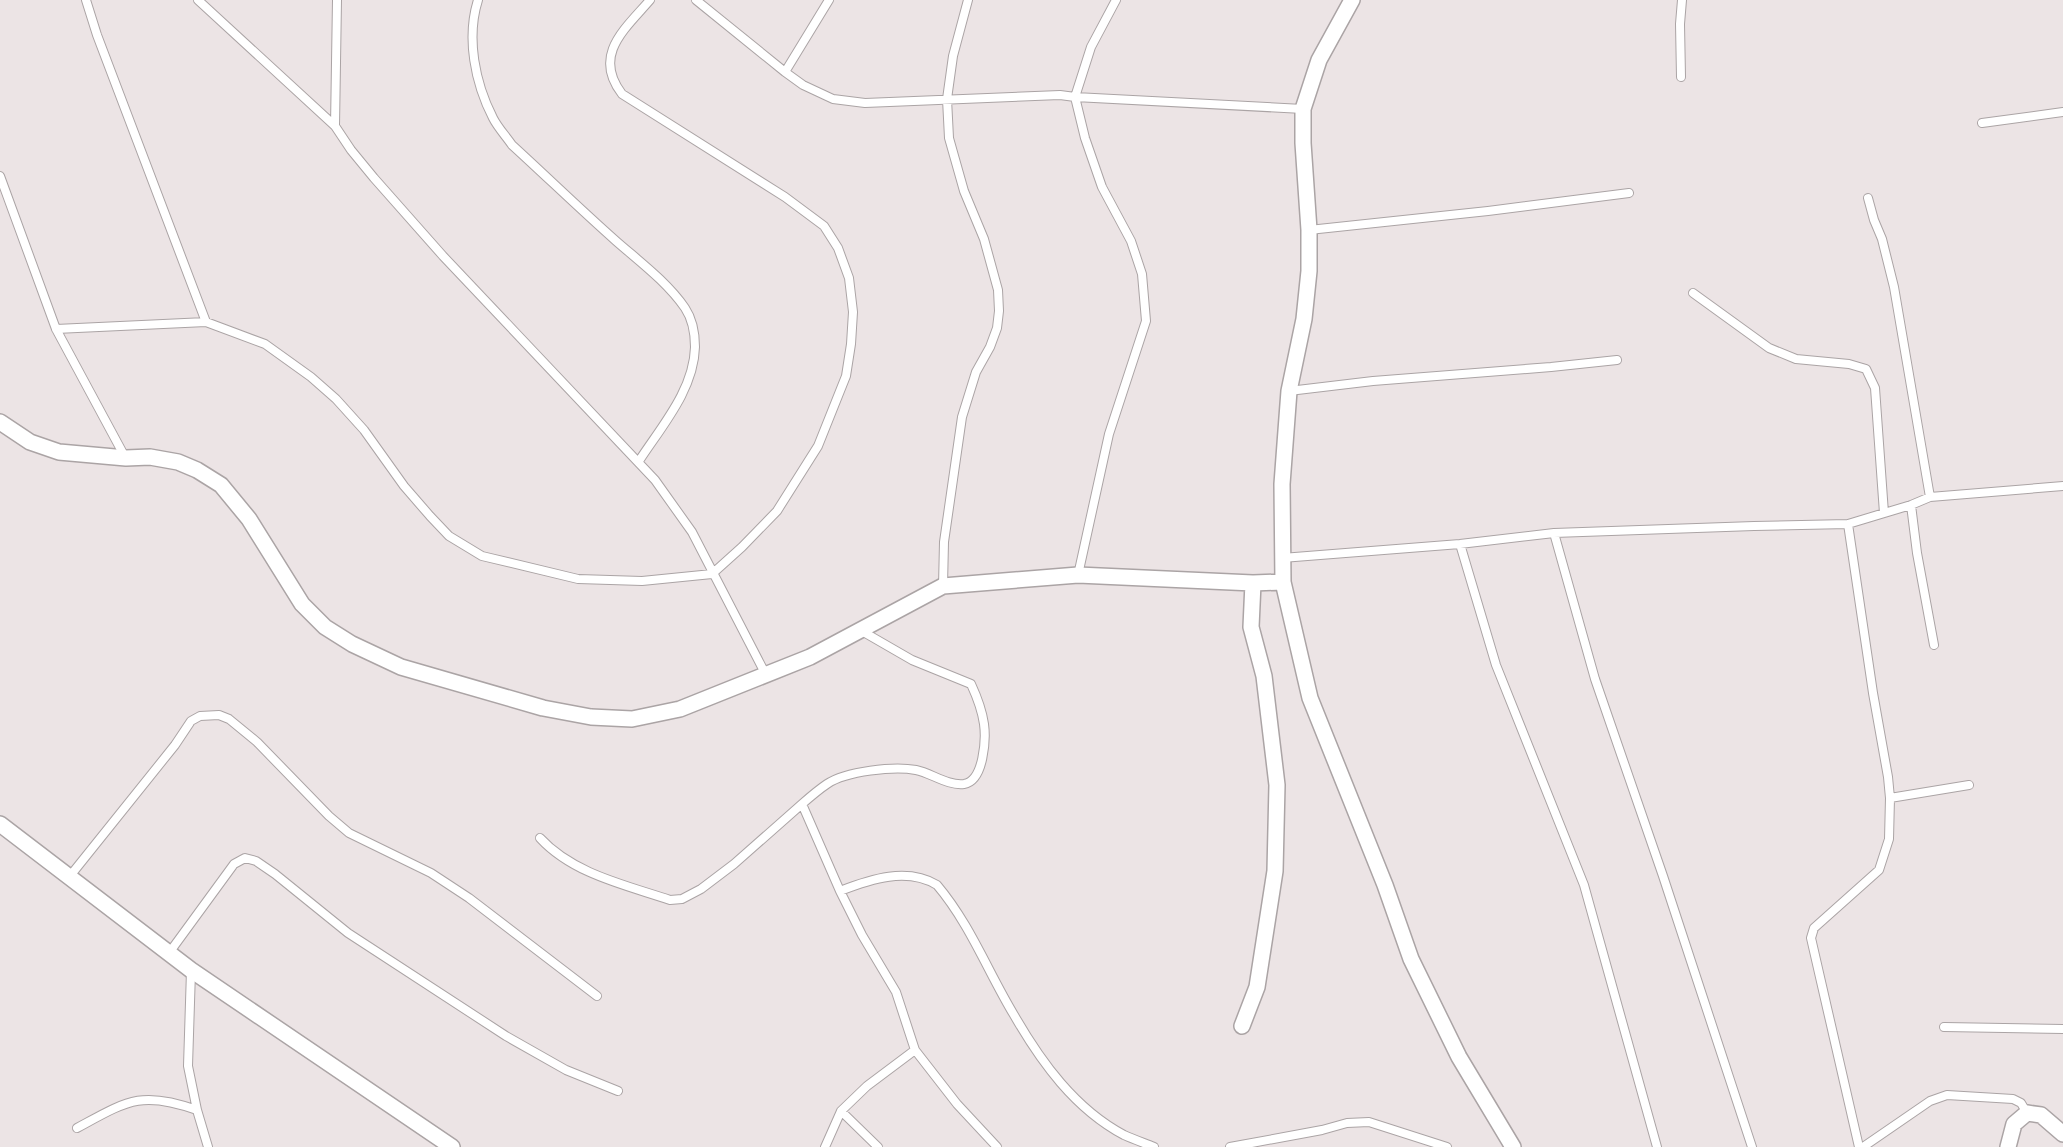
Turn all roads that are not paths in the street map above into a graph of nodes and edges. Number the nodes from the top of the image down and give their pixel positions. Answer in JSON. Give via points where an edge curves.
{"nodes":[{"id":1,"x":86,"y":0,"type":"edge"},
{"id":2,"x":198,"y":0,"type":"edge"},
{"id":3,"x":337,"y":0,"type":"edge"},
{"id":4,"x":478,"y":0,"type":"edge"},
{"id":5,"x":650,"y":0,"type":"edge"},
{"id":6,"x":696,"y":0,"type":"edge"},
{"id":7,"x":829,"y":0,"type":"edge"},
{"id":8,"x":968,"y":0,"type":"edge"},
{"id":9,"x":1116,"y":0,"type":"edge"},
{"id":10,"x":1352,"y":0,"type":"edge"},
{"id":11,"x":1682,"y":0,"type":"edge"},
{"id":12,"x":785,"y":72,"type":"junction"},
{"id":13,"x":1680,"y":77,"type":"dead end"},
{"id":14,"x":1075,"y":97,"type":"junction"},
{"id":15,"x":947,"y":99,"type":"junction"},
{"id":16,"x":1304,"y":109,"type":"junction"},
{"id":17,"x":2063,"y":112,"type":"edge"},
{"id":18,"x":1982,"y":123,"type":"dead end"},
{"id":19,"x":335,"y":126,"type":"junction"},
{"id":20,"x":0,"y":176,"type":"edge"},
{"id":21,"x":1629,"y":193,"type":"dead end"},
{"id":22,"x":1868,"y":198,"type":"dead end"},
{"id":23,"x":1309,"y":230,"type":"junction"},
{"id":24,"x":1693,"y":293,"type":"dead end"},
{"id":25,"x":206,"y":322,"type":"junction"},
{"id":26,"x":56,"y":328,"type":"junction"},
{"id":27,"x":1617,"y":360,"type":"dead end"},
{"id":28,"x":1289,"y":391,"type":"junction"},
{"id":29,"x":0,"y":422,"type":"edge"},
{"id":30,"x":126,"y":458,"type":"junction"},
{"id":31,"x":639,"y":461,"type":"junction"},
{"id":32,"x":2063,"y":486,"type":"edge"},
{"id":33,"x":1930,"y":497,"type":"junction"},
{"id":34,"x":1911,"y":505,"type":"junction"},
{"id":35,"x":1884,"y":513,"type":"junction"},
{"id":36,"x":1848,"y":524,"type":"junction"},
{"id":37,"x":1554,"y":533,"type":"junction"},
{"id":38,"x":1460,"y":544,"type":"junction"},
{"id":39,"x":1282,"y":558,"type":"junction"},
{"id":40,"x":712,"y":574,"type":"junction"},
{"id":41,"x":1078,"y":575,"type":"junction"},
{"id":42,"x":1283,"y":582,"type":"junction"},
{"id":43,"x":1253,"y":584,"type":"junction"},
{"id":44,"x":943,"y":586,"type":"junction"},
{"id":45,"x":860,"y":630,"type":"junction"},
{"id":46,"x":1934,"y":645,"type":"dead end"},
{"id":47,"x":766,"y":675,"type":"junction"},
{"id":48,"x":1969,"y":785,"type":"dead end"},
{"id":49,"x":1890,"y":798,"type":"junction"},
{"id":50,"x":802,"y":804,"type":"junction"},
{"id":51,"x":0,"y":824,"type":"edge"},
{"id":52,"x":540,"y":838,"type":"dead end"},
{"id":53,"x":70,"y":876,"type":"junction"},
{"id":54,"x":840,"y":891,"type":"junction"},
{"id":55,"x":169,"y":953,"type":"junction"},
{"id":56,"x":191,"y":970,"type":"junction"},
{"id":57,"x":597,"y":996,"type":"dead end"},
{"id":58,"x":1242,"y":1026,"type":"dead end"},
{"id":59,"x":1944,"y":1027,"type":"dead end"},
{"id":60,"x":2063,"y":1029,"type":"edge"},
{"id":61,"x":915,"y":1050,"type":"junction"},
{"id":62,"x":618,"y":1091,"type":"dead end"},
{"id":63,"x":197,"y":1110,"type":"junction"},
{"id":64,"x":841,"y":1111,"type":"junction"},
{"id":65,"x":2027,"y":1113,"type":"junction"},
{"id":66,"x":77,"y":1128,"type":"dead end"},
{"id":67,"x":2063,"y":1134,"type":"edge"},
{"id":68,"x":208,"y":1147,"type":"edge"},
{"id":69,"x":452,"y":1147,"type":"edge"},
{"id":70,"x":825,"y":1147,"type":"edge"},
{"id":71,"x":878,"y":1147,"type":"edge"},
{"id":72,"x":997,"y":1147,"type":"edge"},
{"id":73,"x":1154,"y":1147,"type":"edge"},
{"id":74,"x":1230,"y":1147,"type":"edge"},
{"id":75,"x":1447,"y":1147,"type":"edge"},
{"id":76,"x":1513,"y":1147,"type":"edge"},
{"id":77,"x":1658,"y":1147,"type":"edge"},
{"id":78,"x":1752,"y":1147,"type":"edge"},
{"id":79,"x":1861,"y":1147,"type":"edge"},
{"id":80,"x":2008,"y":1147,"type":"edge"}],
"edges":[{"from":1,"to":25,"type":"lane"},
{"from":2,"to":19,"type":"lane"},
{"from":3,"to":19,"type":"lane"},
{"from":4,"to":31,"type":"lane","via":[[472,17],[473,49],[480,87],[494,120],[512,145],[669,288],[691,319],[695,350],[692,368],[674,409]]},
{"from":5,"to":40,"type":"lane","via":[[612,47],[610,73],[614,83],[622,94],[824,226],[838,248],[849,278],[853,312],[846,376],[818,446],[777,511]]},
{"from":6,"to":12,"type":"lane"},
{"from":7,"to":12,"type":"lane"},
{"from":8,"to":15,"type":"lane","via":[[952,56]]},
{"from":9,"to":14,"type":"lane","via":[[1091,47]]},
{"from":10,"to":16,"type":"street","via":[[1319,60]]},
{"from":11,"to":13,"type":"lane"},
{"from":12,"to":15,"type":"lane","via":[[832,99],[865,103]]},
{"from":14,"to":15,"type":"lane"},
{"from":14,"to":16,"type":"lane"},
{"from":14,"to":41,"type":"lane","via":[[1102,187],[1131,241],[1142,274],[1146,321],[1109,434]]},
{"from":15,"to":44,"type":"lane","via":[[949,138],[964,191],[984,239],[998,290],[999,311],[997,328],[976,372],[962,417],[944,542]]},
{"from":16,"to":23,"type":"street"},
{"from":17,"to":18,"type":"lane"},
{"from":19,"to":31,"type":"lane","via":[[366,169],[443,256]]},
{"from":20,"to":26,"type":"lane"},
{"from":21,"to":23,"type":"lane"},
{"from":22,"to":33,"type":"lane","via":[[1894,287]]},
{"from":23,"to":28,"type":"street","via":[[1304,320]]},
{"from":24,"to":35,"type":"lane","via":[[1769,348],[1796,359],[1866,369],[1875,388]]},
{"from":25,"to":26,"type":"lane"},
{"from":25,"to":40,"type":"lane","via":[[265,344],[311,377],[364,430],[404,486],[449,536],[482,556],[578,579],[642,581]]},
{"from":26,"to":30,"type":"lane"},
{"from":27,"to":28,"type":"lane"},
{"from":28,"to":39,"type":"street","via":[[1282,484]]},
{"from":29,"to":30,"type":"street","via":[[30,442],[59,452]]},
{"from":30,"to":47,"type":"street","via":[[178,462],[221,485],[249,519],[310,612],[352,644],[401,667],[543,708],[591,717],[632,719],[680,709]]},
{"from":31,"to":40,"type":"lane","via":[[692,532]]},
{"from":32,"to":33,"type":"lane"},
{"from":33,"to":34,"type":"lane"},
{"from":34,"to":35,"type":"lane"},
{"from":34,"to":46,"type":"lane"},
{"from":35,"to":36,"type":"lane"},
{"from":36,"to":37,"type":"lane"},
{"from":36,"to":49,"type":"lane"},
{"from":37,"to":38,"type":"lane"},
{"from":37,"to":78,"type":"lane","via":[[1595,679]]},
{"from":38,"to":39,"type":"lane"},
{"from":38,"to":77,"type":"lane","via":[[1496,665],[1584,885]]},
{"from":39,"to":42,"type":"street"},
{"from":40,"to":47,"type":"lane"},
{"from":41,"to":43,"type":"street"},
{"from":41,"to":44,"type":"street"},
{"from":42,"to":43,"type":"street"},
{"from":42,"to":76,"type":"street","via":[[1310,698],[1411,959],[1459,1057]]},
{"from":43,"to":58,"type":"street","via":[[1251,627],[1264,676],[1277,785],[1275,871],[1257,987]]},
{"from":44,"to":45,"type":"street"},
{"from":45,"to":47,"type":"street"},
{"from":45,"to":50,"type":"lane","via":[[912,660],[972,684],[984,726],[979,771],[971,782],[962,784],[916,770],[890,768],[855,773],[828,782]]},
{"from":48,"to":49,"type":"lane"},
{"from":49,"to":79,"type":"lane","via":[[1889,839],[1879,870],[1814,928],[1812,935]]},
{"from":50,"to":52,"type":"lane","via":[[734,864],[682,899],[670,900],[596,874],[554,852]]},
{"from":50,"to":54,"type":"lane"},
{"from":51,"to":53,"type":"street"},
{"from":53,"to":55,"type":"street"},
{"from":53,"to":57,"type":"lane","via":[[191,721],[204,715],[219,716],[229,719],[257,742],[329,816],[350,832],[431,873],[470,898]]},
{"from":54,"to":61,"type":"lane","via":[[896,992]]},
{"from":54,"to":73,"type":"lane","via":[[895,876],[928,879],[938,885],[980,948],[1013,1015],[1053,1074],[1099,1118]]},
{"from":55,"to":56,"type":"street"},
{"from":55,"to":62,"type":"lane","via":[[234,864],[252,859],[348,933],[506,1036],[566,1070]]},
{"from":56,"to":63,"type":"lane","via":[[188,1066]]},
{"from":56,"to":69,"type":"street"},
{"from":59,"to":60,"type":"lane"},
{"from":61,"to":64,"type":"lane"},
{"from":61,"to":72,"type":"lane"},
{"from":63,"to":66,"type":"lane","via":[[144,1099],[126,1103]]},
{"from":63,"to":68,"type":"lane"},
{"from":64,"to":70,"type":"lane"},
{"from":64,"to":71,"type":"lane"},
{"from":65,"to":67,"type":"street","via":[[2041,1115]]},
{"from":65,"to":79,"type":"lane","via":[[2013,1099],[1947,1095],[1930,1101]]},
{"from":65,"to":80,"type":"street","via":[[2014,1124]]},
{"from":74,"to":75,"type":"lane","via":[[1368,1122]]}]}
